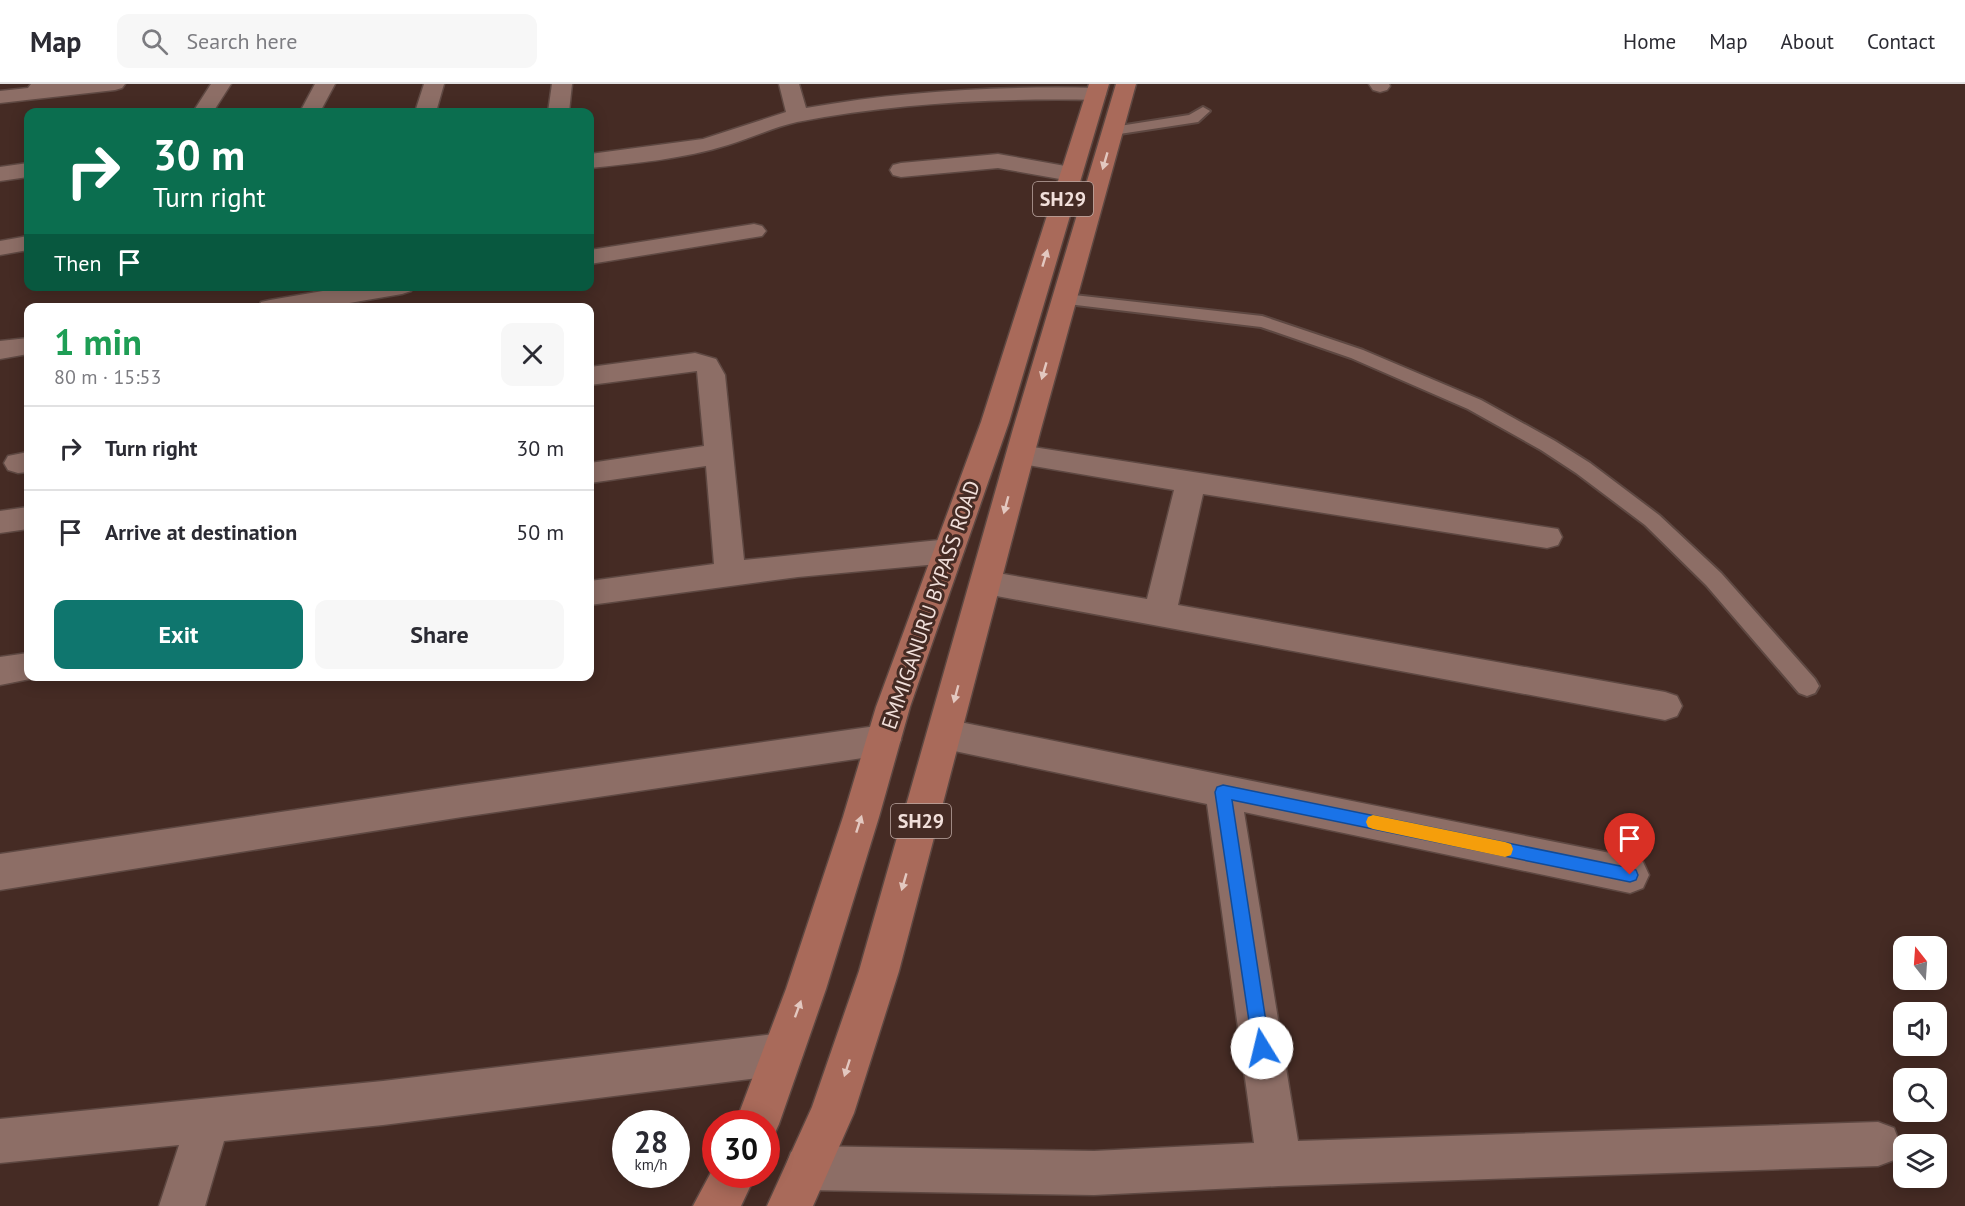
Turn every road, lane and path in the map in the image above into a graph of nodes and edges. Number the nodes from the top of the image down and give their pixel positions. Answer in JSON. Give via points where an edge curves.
{"nodes":[{"id":1,"x":115,"y":84,"type":"edge"},
{"id":2,"x":221,"y":84,"type":"edge"},
{"id":3,"x":325,"y":84,"type":"edge"},
{"id":4,"x":434,"y":84,"type":"edge"},
{"id":5,"x":562,"y":84,"type":"edge"},
{"id":6,"x":789,"y":84,"type":"edge"},
{"id":7,"x":1126,"y":84,"type":"edge"},
{"id":8,"x":38,"y":88,"type":"edge"},
{"id":9,"x":1026,"y":88,"type":"edge"},
{"id":10,"x":1097,"y":89,"type":"edge"},
{"id":11,"x":904,"y":93,"type":"edge"},
{"id":12,"x":0,"y":97,"type":"edge"},
{"id":13,"x":206,"y":108,"type":"edge"},
{"id":14,"x":312,"y":108,"type":"edge"},
{"id":15,"x":427,"y":108,"type":"edge"},
{"id":16,"x":559,"y":108,"type":"edge"},
{"id":17,"x":1203,"y":111,"type":"dead end"},
{"id":18,"x":789,"y":118,"type":"junction"},
{"id":19,"x":1113,"y":131,"type":"junction"},
{"id":20,"x":594,"y":160,"type":"edge"},
{"id":21,"x":901,"y":170,"type":"dead end"},
{"id":22,"x":24,"y":171,"type":"edge"},
{"id":23,"x":0,"y":174,"type":"edge"},
{"id":24,"x":1071,"y":174,"type":"junction"},
{"id":25,"x":754,"y":231,"type":"dead end"},
{"id":26,"x":24,"y":244,"type":"edge"},
{"id":27,"x":0,"y":248,"type":"edge"},
{"id":28,"x":594,"y":256,"type":"edge"},
{"id":29,"x":372,"y":291,"type":"edge"},
{"id":30,"x":300,"y":303,"type":"edge"},
{"id":31,"x":1063,"y":307,"type":"junction"},
{"id":32,"x":24,"y":347,"type":"edge"},
{"id":33,"x":0,"y":350,"type":"edge"},
{"id":34,"x":594,"y":375,"type":"edge"},
{"id":35,"x":1014,"y":435,"type":"junction"},
{"id":36,"x":720,"y":454,"type":"junction"},
{"id":37,"x":594,"y":472,"type":"edge"},
{"id":38,"x":1191,"y":481,"type":"junction"},
{"id":39,"x":24,"y":519,"type":"edge"},
{"id":40,"x":0,"y":522,"type":"edge"},
{"id":41,"x":1547,"y":537,"type":"dead end"},
{"id":42,"x":949,"y":551,"type":"junction"},
{"id":43,"x":730,"y":574,"type":"junction"},
{"id":44,"x":986,"y":583,"type":"junction"},
{"id":45,"x":594,"y":592,"type":"edge"},
{"id":46,"x":1160,"y":614,"type":"junction"},
{"id":47,"x":24,"y":668,"type":"edge"},
{"id":48,"x":0,"y":671,"type":"edge"},
{"id":49,"x":1807,"y":686,"type":"dead end"},
{"id":50,"x":1665,"y":706,"type":"dead end"},
{"id":51,"x":945,"y":734,"type":"junction"},
{"id":52,"x":883,"y":740,"type":"junction"},
{"id":53,"x":1223,"y":792,"type":"junction"},
{"id":54,"x":0,"y":872,"type":"edge"},
{"id":55,"x":1630,"y":875,"type":"dead end"},
{"id":56,"x":782,"y":1054,"type":"junction"},
{"id":57,"x":762,"y":1110,"type":"edge"},
{"id":58,"x":208,"y":1121,"type":"junction"},
{"id":59,"x":0,"y":1141,"type":"edge"},
{"id":60,"x":1878,"y":1144,"type":"dead end"},
{"id":61,"x":1279,"y":1164,"type":"junction"},
{"id":62,"x":798,"y":1187,"type":"edge"},
{"id":63,"x":726,"y":1188,"type":"edge"},
{"id":64,"x":182,"y":1206,"type":"edge"},
{"id":65,"x":716,"y":1206,"type":"edge"}],
"edges":[{"from":1,"to":8,"type":"street"},
{"from":2,"to":13,"type":"street"},
{"from":3,"to":14,"type":"street"},
{"from":4,"to":15,"type":"street"},
{"from":5,"to":16,"type":"street"},
{"from":6,"to":18,"type":"street"},
{"from":7,"to":19,"type":"main road","number":"SH29"},
{"from":8,"to":12,"type":"street"},
{"from":9,"to":10,"type":"street"},
{"from":9,"to":11,"type":"street"},
{"from":10,"to":24,"type":"main road","name":"EMMIGANURU BYPASS ROAD","number":"SH29"},
{"from":11,"to":18,"type":"street"},
{"from":17,"to":19,"type":"lane","via":[[1192,119]]},
{"from":18,"to":20,"type":"street","via":[[681,149]]},
{"from":19,"to":31,"type":"main road","number":"SH29","one_way":true},
{"from":21,"to":24,"type":"street","via":[[998,161]]},
{"from":22,"to":23,"type":"street"},
{"from":35,"to":24,"type":"main road","name":"EMMIGANURU BYPASS ROAD","number":"SH29","one_way":true,"via":[[1028,314]]},
{"from":25,"to":28,"type":"street"},
{"from":26,"to":27,"type":"street"},
{"from":29,"to":30,"type":"street"},
{"from":31,"to":35,"type":"main road","number":"SH29","one_way":true},
{"from":31,"to":49,"type":"lane","via":[[1234,316],[1262,322],[1411,375],[1474,403],[1539,439],[1653,521],[1695,561]]},
{"from":32,"to":33,"type":"street"},
{"from":34,"to":36,"type":"street","via":[[684,363],[707,365],[712,375]]},
{"from":35,"to":38,"type":"street"},
{"from":35,"to":42,"type":"main road","name":"EMMIGANURU BYPASS ROAD","number":"SH29"},
{"from":35,"to":44,"type":"main road","number":"SH29","one_way":true},
{"from":36,"to":37,"type":"street"},
{"from":36,"to":43,"type":"street"},
{"from":38,"to":41,"type":"street"},
{"from":38,"to":46,"type":"street"},
{"from":39,"to":40,"type":"street"},
{"from":42,"to":43,"type":"street"},
{"from":42,"to":52,"type":"main road","name":"EMMIGANURU BYPASS ROAD","number":"SH29"},
{"from":43,"to":45,"type":"street"},
{"from":44,"to":46,"type":"street"},
{"from":44,"to":51,"type":"main road","number":"SH29","one_way":true},
{"from":46,"to":50,"type":"street"},
{"from":47,"to":48,"type":"street"},
{"from":51,"to":53,"type":"street"},
{"from":51,"to":62,"type":"main road","number":"SH29","one_way":true,"via":[[879,971],[832,1113]]},
{"from":52,"to":54,"type":"street"},
{"from":56,"to":52,"type":"main road","name":"EMMIGANURU BYPASS ROAD","number":"SH29","one_way":true,"via":[[848,860]]},
{"from":53,"to":55,"type":"street"},
{"from":53,"to":61,"type":"street"},
{"from":56,"to":57,"type":"main road","name":"EMMIGANURU BYPASS ROAD","number":"SH29"},
{"from":56,"to":58,"type":"street"},
{"from":58,"to":59,"type":"street"},
{"from":58,"to":64,"type":"street"},
{"from":60,"to":61,"type":"street"},
{"from":61,"to":62,"type":"street"},
{"from":63,"to":65,"type":"main road"}]}
